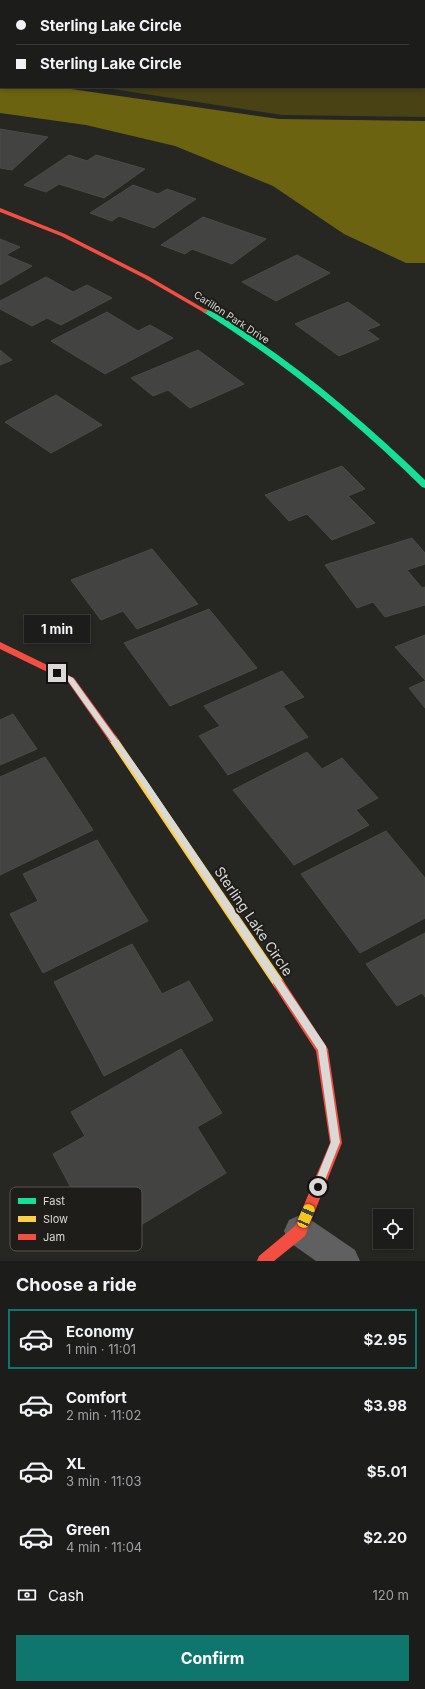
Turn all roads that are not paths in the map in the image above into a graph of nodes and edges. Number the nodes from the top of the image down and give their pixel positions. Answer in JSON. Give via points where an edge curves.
{"nodes":[{"id":1,"x":0,"y":210,"type":"edge"},
{"id":2,"x":425,"y":485,"type":"edge"},
{"id":3,"x":0,"y":645,"type":"edge"},
{"id":4,"x":300,"y":1231,"type":"junction"},
{"id":5,"x":264,"y":1261,"type":"edge"},
{"id":6,"x":344,"y":1261,"type":"edge"}],
"edges":[{"from":1,"to":2,"type":"street","name":"Carillon Park Drive","via":[[63,235],[146,277],[224,322],[302,376],[384,444]]},
{"from":3,"to":4,"type":"street","name":"Sterling Lake Circle","via":[[71,680],[142,780],[322,1049],[336,1142]]},
{"from":4,"to":5,"type":"street","name":"Sterling Lake Circle"},
{"from":4,"to":6,"type":"street"}]}
